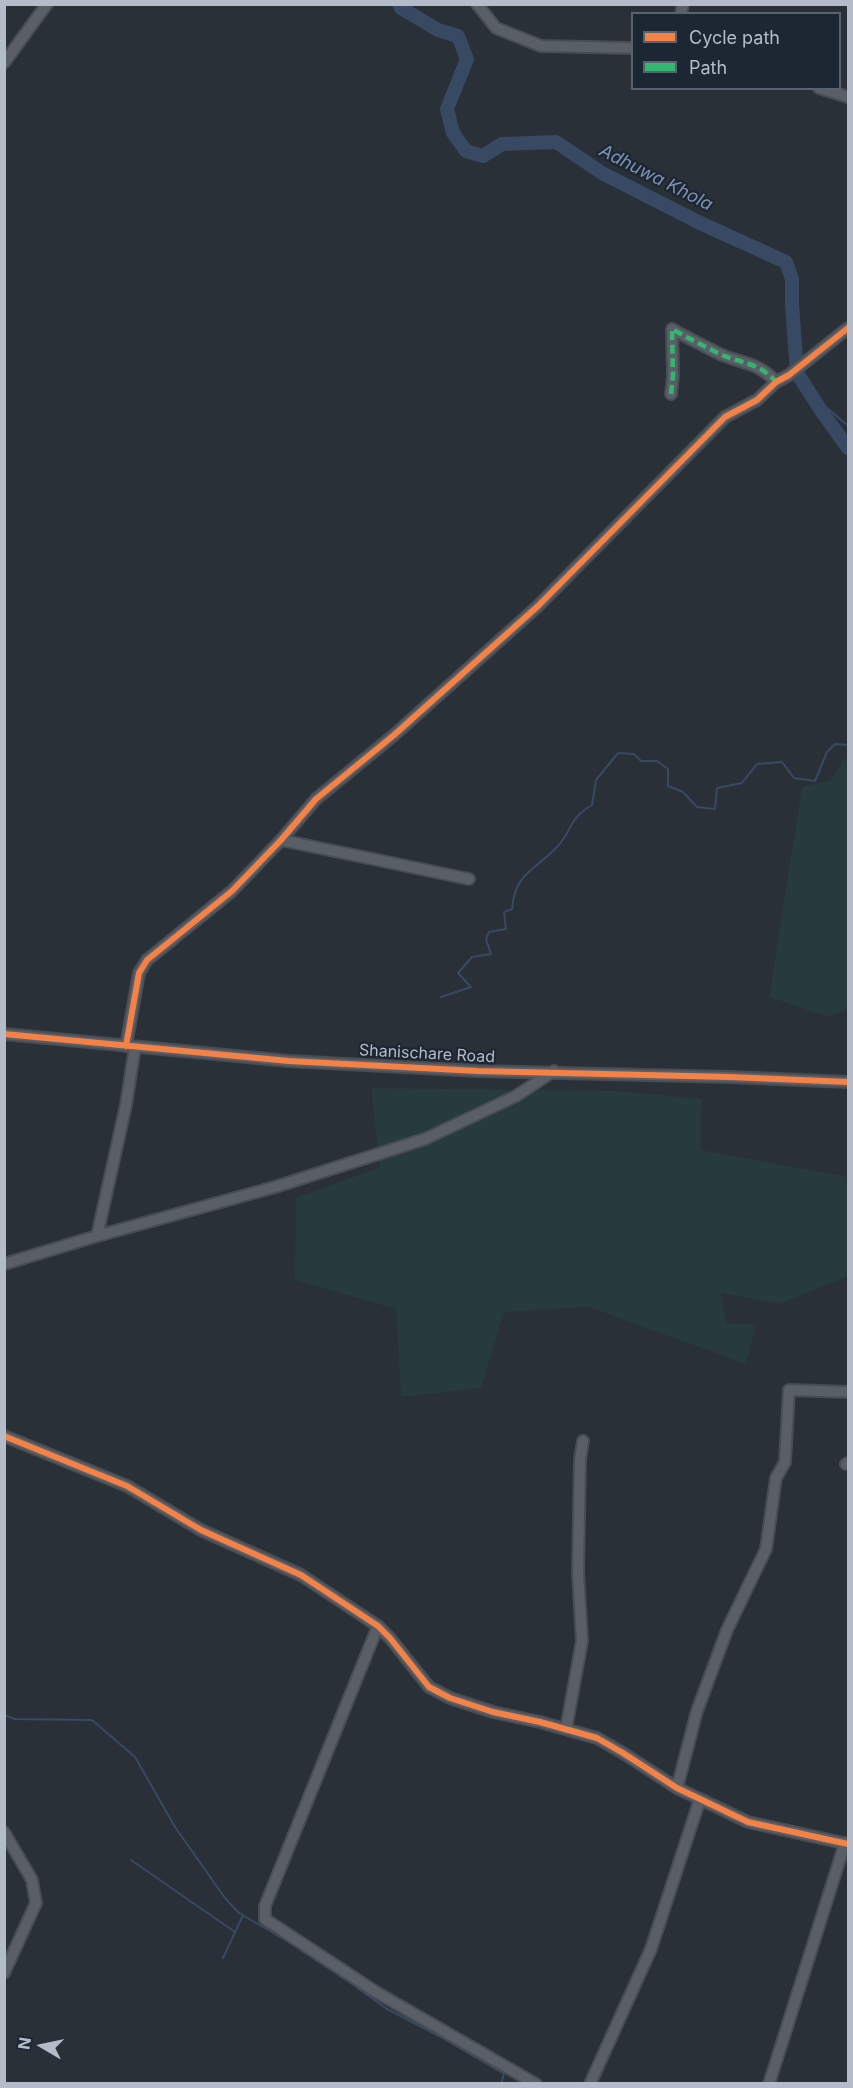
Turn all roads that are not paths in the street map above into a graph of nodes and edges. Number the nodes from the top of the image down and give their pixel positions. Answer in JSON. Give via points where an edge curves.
{"nodes":[{"id":1,"x":47,"y":4,"type":"edge"},
{"id":2,"x":477,"y":4,"type":"edge"},
{"id":3,"x":631,"y":48,"type":"edge"},
{"id":4,"x":4,"y":63,"type":"edge"},
{"id":5,"x":826,"y":90,"type":"edge"},
{"id":6,"x":849,"y":97,"type":"edge"},
{"id":7,"x":849,"y":328,"type":"edge"},
{"id":8,"x":776,"y":382,"type":"junction"},
{"id":9,"x":671,"y":394,"type":"dead end"},
{"id":10,"x":282,"y":840,"type":"junction"},
{"id":11,"x":469,"y":879,"type":"dead end"},
{"id":12,"x":4,"y":1034,"type":"edge"},
{"id":13,"x":131,"y":1046,"type":"junction"},
{"id":14,"x":554,"y":1071,"type":"junction"},
{"id":15,"x":849,"y":1082,"type":"edge"},
{"id":16,"x":97,"y":1236,"type":"junction"},
{"id":17,"x":4,"y":1264,"type":"edge"},
{"id":18,"x":849,"y":1392,"type":"edge"},
{"id":19,"x":4,"y":1436,"type":"edge"},
{"id":20,"x":583,"y":1441,"type":"dead end"},
{"id":21,"x":378,"y":1626,"type":"junction"},
{"id":22,"x":566,"y":1729,"type":"junction"},
{"id":23,"x":677,"y":1788,"type":"junction"},
{"id":24,"x":700,"y":1799,"type":"junction"},
{"id":25,"x":4,"y":1832,"type":"edge"},
{"id":26,"x":847,"y":1843,"type":"edge"},
{"id":27,"x":4,"y":1973,"type":"edge"},
{"id":28,"x":536,"y":2084,"type":"edge"},
{"id":29,"x":590,"y":2084,"type":"edge"},
{"id":30,"x":768,"y":2084,"type":"edge"}],
"edges":[{"from":1,"to":4,"type":"street"},
{"from":2,"to":3,"type":"street","via":[[496,28],[541,45]]},
{"from":5,"to":6,"type":"street"},
{"from":7,"to":8,"type":"street"},
{"from":8,"to":9,"type":"street","via":[[765,370],[714,351],[672,329]]},
{"from":8,"to":10,"type":"street","via":[[757,400],[725,417],[538,606],[316,799]]},
{"from":10,"to":11,"type":"street"},
{"from":10,"to":13,"type":"street","via":[[232,891],[147,960],[139,972]]},
{"from":12,"to":13,"type":"street","name":"Shanischare Road"},
{"from":13,"to":14,"type":"street","name":"Shanischare Road","via":[[289,1061]]},
{"from":13,"to":16,"type":"street","via":[[126,1106]]},
{"from":14,"to":15,"type":"street","name":"Shanischare Road"},
{"from":14,"to":16,"type":"street","via":[[490,1110],[424,1139],[283,1185]]},
{"from":16,"to":17,"type":"street"},
{"from":18,"to":23,"type":"street","via":[[789,1390],[785,1462],[776,1478],[766,1549],[727,1630],[697,1711]]},
{"from":19,"to":21,"type":"street","via":[[127,1486],[201,1530],[301,1575]]},
{"from":20,"to":22,"type":"street","via":[[578,1572],[582,1641]]},
{"from":21,"to":22,"type":"street","via":[[429,1687],[493,1712]]},
{"from":21,"to":28,"type":"street","via":[[265,1906],[265,1919],[376,1992]]},
{"from":22,"to":23,"type":"street","via":[[597,1738]]},
{"from":23,"to":24,"type":"street"},
{"from":24,"to":26,"type":"street","via":[[748,1822]]},
{"from":24,"to":29,"type":"street","via":[[651,1949]]},
{"from":25,"to":27,"type":"street","via":[[32,1880],[36,1903]]},
{"from":26,"to":30,"type":"street"}]}
